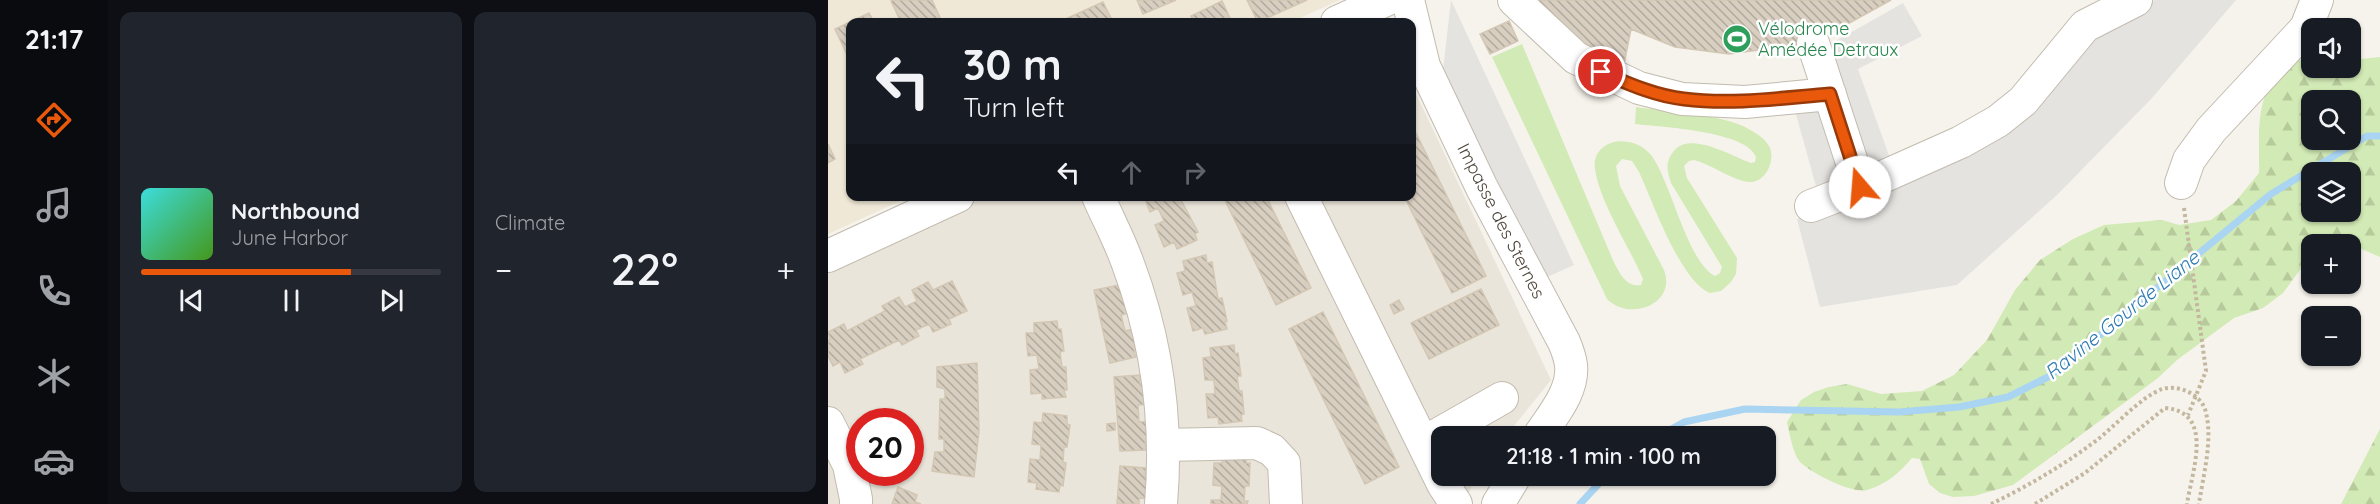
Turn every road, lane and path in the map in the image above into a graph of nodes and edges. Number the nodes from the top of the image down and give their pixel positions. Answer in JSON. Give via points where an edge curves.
{"nodes":[{"id":1,"x":1386,"y":0,"type":"edge"},
{"id":2,"x":1408,"y":0,"type":"edge"},
{"id":3,"x":1514,"y":0,"type":"edge"},
{"id":4,"x":2136,"y":0,"type":"edge"},
{"id":5,"x":2317,"y":0,"type":"edge"},
{"id":6,"x":1346,"y":18,"type":"edge"},
{"id":7,"x":1412,"y":18,"type":"edge"},
{"id":8,"x":1416,"y":33,"type":"edge"},
{"id":9,"x":1813,"y":43,"type":"dead end"},
{"id":10,"x":1830,"y":94,"type":"junction"},
{"id":11,"x":2181,"y":183,"type":"joint"},
{"id":12,"x":1860,"y":187,"type":"junction"},
{"id":13,"x":947,"y":201,"type":"edge"},
{"id":14,"x":1100,"y":201,"type":"edge"},
{"id":15,"x":1303,"y":201,"type":"edge"},
{"id":16,"x":1811,"y":206,"type":"dead end"},
{"id":17,"x":884,"y":230,"type":"junction"},
{"id":18,"x":828,"y":256,"type":"edge"},
{"id":19,"x":828,"y":275,"type":"edge"},
{"id":20,"x":2196,"y":396,"type":"junction"},
{"id":21,"x":1502,"y":398,"type":"dead end"},
{"id":22,"x":2188,"y":415,"type":"junction"},
{"id":23,"x":828,"y":423,"type":"edge"},
{"id":24,"x":1545,"y":426,"type":"edge"},
{"id":25,"x":1423,"y":443,"type":"junction"},
{"id":26,"x":1163,"y":445,"type":"junction"},
{"id":27,"x":1509,"y":486,"type":"edge"},
{"id":28,"x":856,"y":504,"type":"edge"},
{"id":29,"x":1161,"y":504,"type":"edge"},
{"id":30,"x":1287,"y":504,"type":"edge"},
{"id":31,"x":1456,"y":504,"type":"edge"},
{"id":32,"x":1498,"y":504,"type":"edge"},
{"id":33,"x":1991,"y":504,"type":"edge"},
{"id":34,"x":2035,"y":504,"type":"edge"},
{"id":35,"x":2187,"y":504,"type":"edge"},
{"id":36,"x":2199,"y":504,"type":"edge"}],
"edges":[{"from":1,"to":6,"type":"street"},
{"from":2,"to":7,"type":"street","name":"Impasse des Sternes"},
{"from":3,"to":10,"type":"street","via":[[1576,58],[1640,88],[1682,99],[1745,102]]},
{"from":4,"to":12,"type":"street","via":[[2085,26],[2023,101],[1998,121]]},
{"from":5,"to":11,"type":"street","via":[[2306,28],[2211,130],[2189,160]]},
{"from":8,"to":24,"type":"street","name":"Impasse des Sternes","via":[[1424,66],[1482,188],[1564,342],[1571,363],[1564,396]]},
{"from":9,"to":10,"type":"street"},
{"from":10,"to":12,"type":"street"},
{"from":11,"to":20,"type":"path","via":[[2206,371]]},
{"from":12,"to":16,"type":"street"},
{"from":13,"to":17,"type":"street"},
{"from":14,"to":26,"type":"street","via":[[1128,261],[1145,312],[1158,371]]},
{"from":15,"to":25,"type":"street"},
{"from":17,"to":18,"type":"street"},
{"from":17,"to":19,"type":"street","via":[[882,248],[876,254]]},
{"from":20,"to":22,"type":"path"},
{"from":20,"to":33,"type":"path","via":[[2169,388],[2155,393],[2048,474]]},
{"from":20,"to":36,"type":"path","via":[[2204,405],[2208,437]]},
{"from":21,"to":25,"type":"street"},
{"from":22,"to":34,"type":"path","via":[[2165,408],[2085,473]]},
{"from":22,"to":35,"type":"path","via":[[2195,426],[2197,442]]},
{"from":23,"to":28,"type":"street","via":[[849,465]]},
{"from":25,"to":31,"type":"street"},
{"from":26,"to":29,"type":"street"},
{"from":26,"to":30,"type":"street","via":[[1264,446],[1284,464]]},
{"from":27,"to":32,"type":"street"}]}
